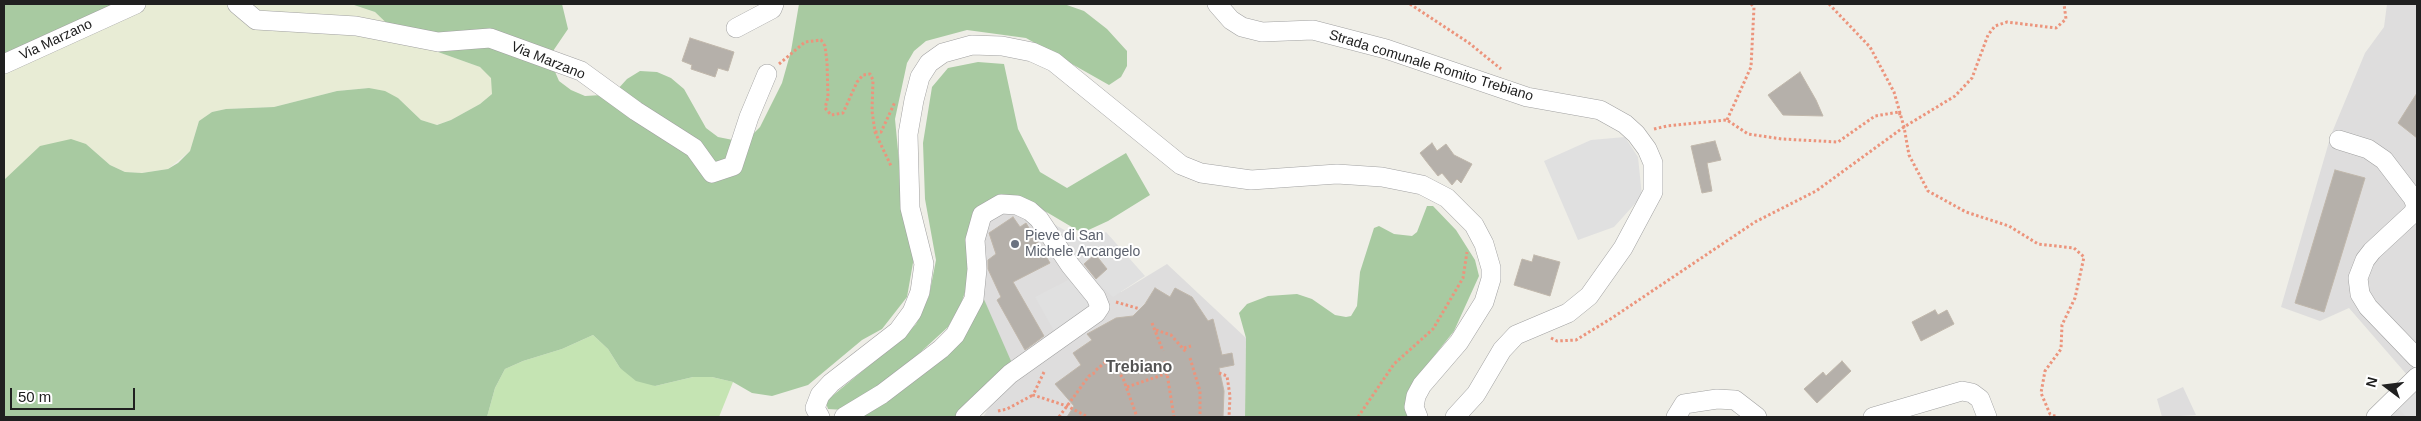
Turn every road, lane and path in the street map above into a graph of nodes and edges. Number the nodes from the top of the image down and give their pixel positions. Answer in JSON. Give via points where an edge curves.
{"nodes":[{"id":1,"x":136,"y":4,"type":"edge"},
{"id":2,"x":237,"y":4,"type":"edge"},
{"id":3,"x":774,"y":4,"type":"edge"},
{"id":4,"x":1216,"y":4,"type":"edge"},
{"id":5,"x":1410,"y":4,"type":"edge"},
{"id":6,"x":1751,"y":4,"type":"edge"},
{"id":7,"x":1829,"y":4,"type":"edge"},
{"id":8,"x":2064,"y":4,"type":"edge"},
{"id":9,"x":736,"y":28,"type":"dead end"},
{"id":10,"x":4,"y":64,"type":"edge"},
{"id":11,"x":1502,"y":70,"type":"dead end"},
{"id":12,"x":767,"y":74,"type":"joint"},
{"id":13,"x":1728,"y":120,"type":"junction"},
{"id":14,"x":1904,"y":127,"type":"junction"},
{"id":15,"x":1636,"y":134,"type":"junction"},
{"id":16,"x":2339,"y":140,"type":"dead end"},
{"id":17,"x":894,"y":174,"type":"dead end"},
{"id":18,"x":2415,"y":213,"type":"edge"},
{"id":19,"x":1474,"y":225,"type":"junction"},
{"id":20,"x":1152,"y":323,"type":"dead end"},
{"id":21,"x":1533,"y":327,"type":"junction"},
{"id":22,"x":1156,"y":330,"type":"junction"},
{"id":23,"x":1191,"y":346,"type":"dead end"},
{"id":24,"x":1184,"y":348,"type":"junction"},
{"id":25,"x":1163,"y":351,"type":"dead end"},
{"id":26,"x":1186,"y":352,"type":"dead end"},
{"id":27,"x":1190,"y":358,"type":"dead end"},
{"id":28,"x":2417,"y":358,"type":"edge"},
{"id":29,"x":1165,"y":361,"type":"dead end"},
{"id":30,"x":1038,"y":364,"type":"junction"},
{"id":31,"x":1168,"y":373,"type":"junction"},
{"id":32,"x":1219,"y":373,"type":"dead end"},
{"id":33,"x":2417,"y":377,"type":"edge"},
{"id":34,"x":1128,"y":387,"type":"junction"},
{"id":35,"x":1067,"y":406,"type":"junction"},
{"id":36,"x":2385,"y":414,"type":"edge"},
{"id":37,"x":820,"y":417,"type":"edge"},
{"id":38,"x":844,"y":417,"type":"edge"},
{"id":39,"x":965,"y":417,"type":"edge"},
{"id":40,"x":1059,"y":417,"type":"edge"},
{"id":41,"x":1088,"y":417,"type":"edge"},
{"id":42,"x":1137,"y":417,"type":"edge"},
{"id":43,"x":1174,"y":417,"type":"edge"},
{"id":44,"x":1200,"y":417,"type":"edge"},
{"id":45,"x":1229,"y":417,"type":"edge"},
{"id":46,"x":1358,"y":417,"type":"edge"},
{"id":47,"x":1418,"y":417,"type":"edge"},
{"id":48,"x":1455,"y":417,"type":"edge"},
{"id":49,"x":1676,"y":417,"type":"edge"},
{"id":50,"x":1757,"y":417,"type":"edge"},
{"id":51,"x":1874,"y":417,"type":"edge"},
{"id":52,"x":1987,"y":417,"type":"edge"},
{"id":53,"x":2057,"y":417,"type":"edge"}],
"edges":[{"from":1,"to":10,"type":"street","name":"Via Marzano"},
{"from":2,"to":12,"type":"street","name":"Via Marzano","via":[[256,20],[356,26],[438,42],[490,38],[581,71],[694,148],[712,173],[732,166]]},
{"from":3,"to":9,"type":"street","via":[[772,9]]},
{"from":4,"to":15,"type":"street","name":"Strada comunale Romito Trebiano","via":[[1242,27],[1262,32],[1313,30],[1348,39],[1527,97],[1600,110]]},
{"from":5,"to":11,"type":"path","via":[[1469,43]]},
{"from":6,"to":13,"type":"path","via":[[1754,7],[1751,67]]},
{"from":7,"to":14,"type":"path","via":[[1870,47],[1894,92]]},
{"from":8,"to":14,"type":"path","via":[[2066,19],[2056,28],[2007,22],[1995,26],[1972,78],[1955,96]]},
{"from":12,"to":17,"type":"path","via":[[805,42],[821,40],[828,62],[825,108],[831,115],[843,113],[857,82],[863,74],[870,74],[874,80],[872,111],[875,132]]},
{"from":13,"to":14,"type":"path","via":[[1748,134],[1838,142],[1875,116],[1898,112]]},
{"from":13,"to":15,"type":"path","via":[[1666,126]]},
{"from":14,"to":21,"type":"path","via":[[1816,191],[1755,222],[1576,340],[1557,341]]},
{"from":14,"to":53,"type":"path","via":[[1909,155],[1928,191],[1966,212],[2009,226],[2038,244],[2074,248],[2084,257],[2075,298],[2062,325],[2061,349],[2045,371],[2041,393],[2050,414]]},
{"from":15,"to":21,"type":"street","name":"Strada comunale Romito Trebiano","via":[[1653,162],[1653,192],[1642,215],[1589,296],[1568,313]]},
{"from":16,"to":18,"type":"street","via":[[2368,149],[2384,160],[2413,198]]},
{"from":18,"to":28,"type":"street","via":[[2364,260],[2358,278],[2360,294],[2368,307]]},
{"from":19,"to":37,"type":"street","via":[[1459,208],[1436,192],[1390,179],[1338,174],[1251,180],[1201,174],[1181,166],[1054,62],[1032,52],[1002,46],[972,45],[948,51],[929,62],[920,77],[908,134],[910,208],[924,264],[920,292],[912,312],[898,331],[820,395],[815,408]]},
{"from":19,"to":46,"type":"path","via":[[1463,278],[1432,329],[1394,364]]},
{"from":19,"to":47,"type":"street","via":[[1491,268],[1487,295],[1459,342],[1422,385],[1414,407]]},
{"from":20,"to":22,"type":"path"},
{"from":21,"to":48,"type":"street","name":"Strada comunale Romito Trebiano","via":[[1516,335],[1502,350],[1476,394]]},
{"from":22,"to":24,"type":"path","via":[[1171,335]]},
{"from":22,"to":25,"type":"path"},
{"from":23,"to":24,"type":"path"},
{"from":24,"to":26,"type":"path"},
{"from":27,"to":44,"type":"path","via":[[1200,391]]},
{"from":29,"to":31,"type":"path"},
{"from":30,"to":35,"type":"path","via":[[1033,395]]},
{"from":30,"to":38,"type":"street","via":[[1096,312],[1099,302],[1039,219],[1017,204],[1002,204],[982,215],[978,225],[974,299],[955,335],[882,394]]},
{"from":30,"to":39,"type":"street","via":[[1010,374]]},
{"from":31,"to":34,"type":"path"},
{"from":31,"to":43,"type":"path"},
{"from":32,"to":45,"type":"path","via":[[1226,376],[1230,396]]},
{"from":33,"to":36,"type":"street"},
{"from":34,"to":35,"type":"path","via":[[1108,360],[1088,376]]},
{"from":34,"to":42,"type":"path"},
{"from":35,"to":40,"type":"path"},
{"from":35,"to":41,"type":"path"},
{"from":49,"to":50,"type":"street","via":[[1684,404],[1717,399],[1735,400]]},
{"from":51,"to":52,"type":"street","via":[[1962,391],[1980,399]]}]}
